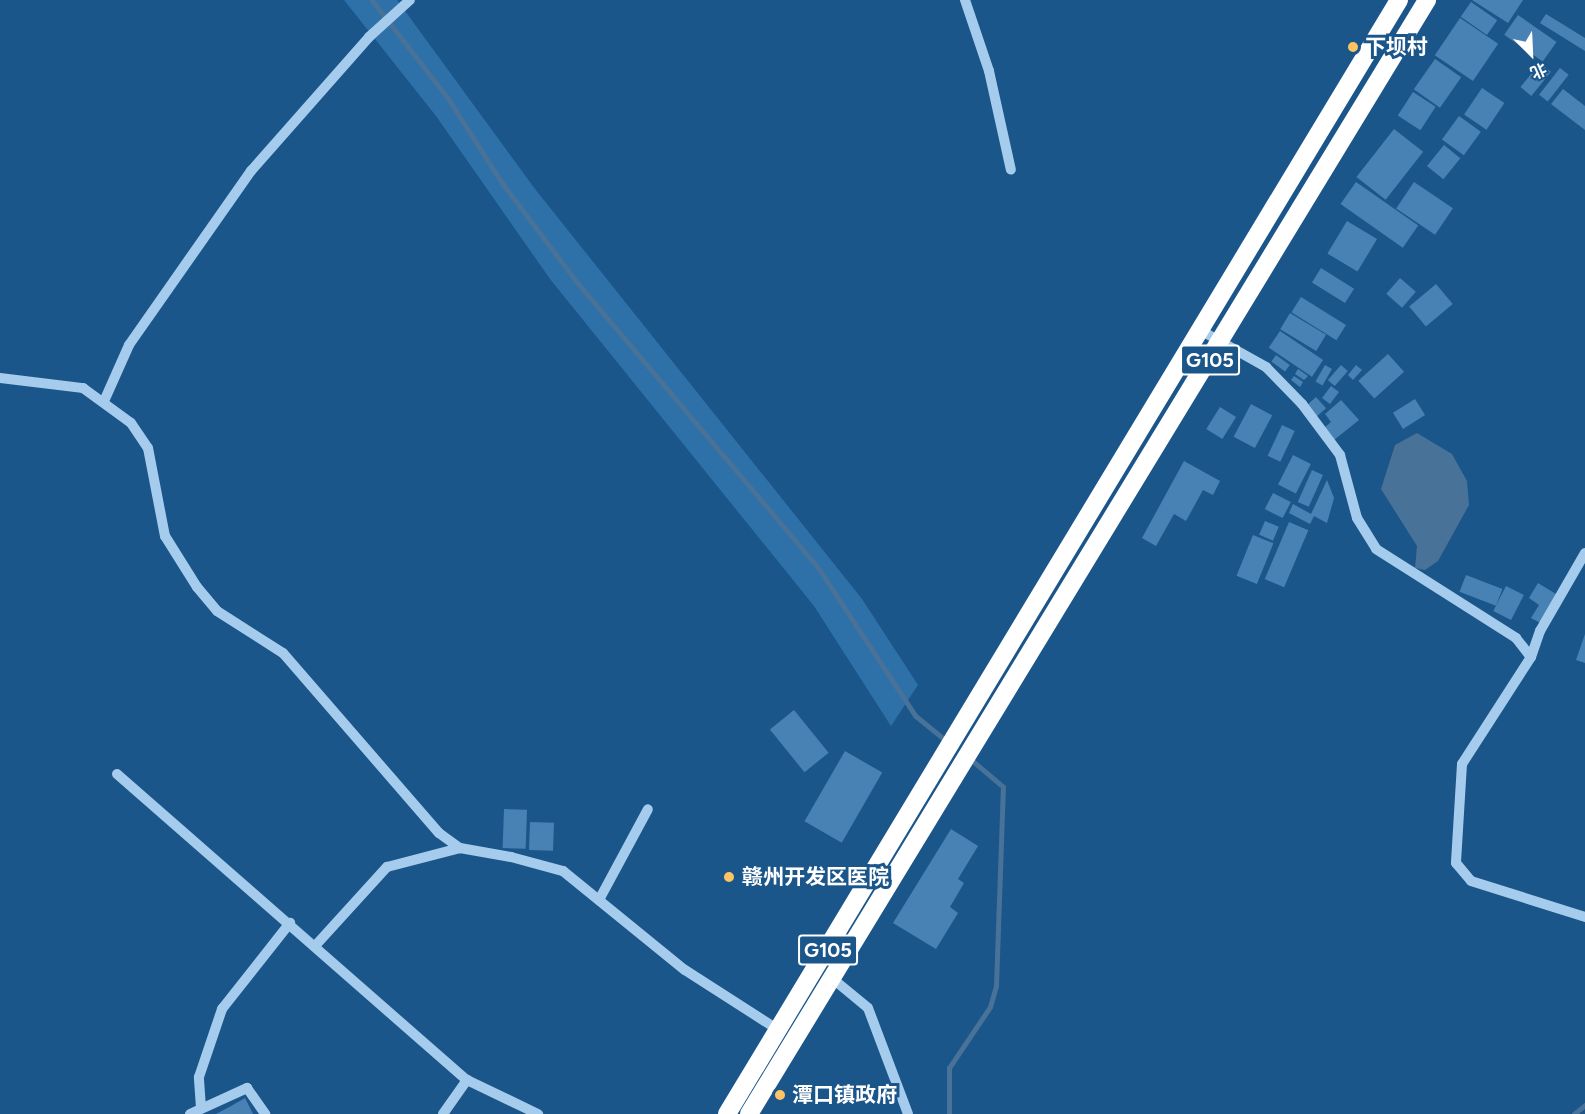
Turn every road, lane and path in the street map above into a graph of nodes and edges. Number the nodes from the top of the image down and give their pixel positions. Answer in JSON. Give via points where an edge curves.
{"nodes":[{"id":1,"x":965,"y":0,"type":"edge"},
{"id":2,"x":1399,"y":0,"type":"edge"},
{"id":3,"x":1427,"y":0,"type":"edge"},
{"id":4,"x":408,"y":2,"type":"edge"},
{"id":5,"x":1011,"y":170,"type":"dead end"},
{"id":6,"x":1200,"y":330,"type":"junction"},
{"id":7,"x":1223,"y":340,"type":"junction"},
{"id":8,"x":0,"y":378,"type":"edge"},
{"id":9,"x":105,"y":399,"type":"junction"},
{"id":10,"x":1584,"y":555,"type":"edge"},
{"id":11,"x":1531,"y":657,"type":"junction"},
{"id":12,"x":117,"y":774,"type":"dead end"},
{"id":13,"x":648,"y":808,"type":"dead end"},
{"id":14,"x":921,"y":810,"type":"junction"},
{"id":15,"x":460,"y":848,"type":"junction"},
{"id":16,"x":599,"y":900,"type":"junction"},
{"id":17,"x":1585,"y":916,"type":"edge"},
{"id":18,"x":290,"y":923,"type":"junction"},
{"id":19,"x":315,"y":946,"type":"junction"},
{"id":20,"x":833,"y":979,"type":"junction"},
{"id":21,"x":780,"y":1031,"type":"junction"},
{"id":22,"x":467,"y":1080,"type":"junction"},
{"id":23,"x":201,"y":1108,"type":"junction"},
{"id":24,"x":190,"y":1114,"type":"edge"},
{"id":25,"x":265,"y":1114,"type":"edge"},
{"id":26,"x":443,"y":1114,"type":"edge"},
{"id":27,"x":538,"y":1114,"type":"edge"},
{"id":28,"x":727,"y":1114,"type":"edge"},
{"id":29,"x":750,"y":1114,"type":"edge"},
{"id":30,"x":908,"y":1114,"type":"edge"}],
"edges":[{"from":1,"to":5,"type":"street","via":[[989,71]]},
{"from":2,"to":6,"type":"highway","number":"G105"},
{"from":3,"to":7,"type":"highway","number":"G105"},
{"from":4,"to":9,"type":"street","via":[[369,37],[210,226],[129,345]]},
{"from":6,"to":7,"type":"street"},
{"from":6,"to":14,"type":"highway","number":"G105","via":[[925,783]]},
{"from":7,"to":11,"type":"street","via":[[1266,367],[1319,426],[1349,475],[1357,518],[1376,549],[1516,638]]},
{"from":7,"to":14,"type":"highway","number":"G105","via":[[942,793]]},
{"from":8,"to":9,"type":"street","via":[[83,388]]},
{"from":9,"to":15,"type":"street","via":[[148,448],[165,536],[197,587],[218,611],[283,653],[439,832]]},
{"from":10,"to":11,"type":"street","via":[[1540,631]]},
{"from":11,"to":17,"type":"street","via":[[1462,764],[1456,863],[1471,881]]},
{"from":12,"to":18,"type":"street"},
{"from":13,"to":16,"type":"street"},
{"from":14,"to":20,"type":"highway","number":"G105"},
{"from":14,"to":21,"type":"highway","number":"G105"},
{"from":15,"to":16,"type":"street","via":[[563,871]]},
{"from":15,"to":19,"type":"street","via":[[387,867]]},
{"from":16,"to":21,"type":"street","via":[[686,969]]},
{"from":18,"to":19,"type":"street"},
{"from":18,"to":23,"type":"street","via":[[222,1009],[199,1077]]},
{"from":19,"to":22,"type":"street"},
{"from":20,"to":29,"type":"highway","number":"G105"},
{"from":20,"to":30,"type":"street","via":[[867,1008]]},
{"from":21,"to":28,"type":"highway","number":"G105"},
{"from":22,"to":26,"type":"street"},
{"from":22,"to":27,"type":"street"},
{"from":23,"to":24,"type":"street"},
{"from":23,"to":25,"type":"street","via":[[247,1088]]}]}
